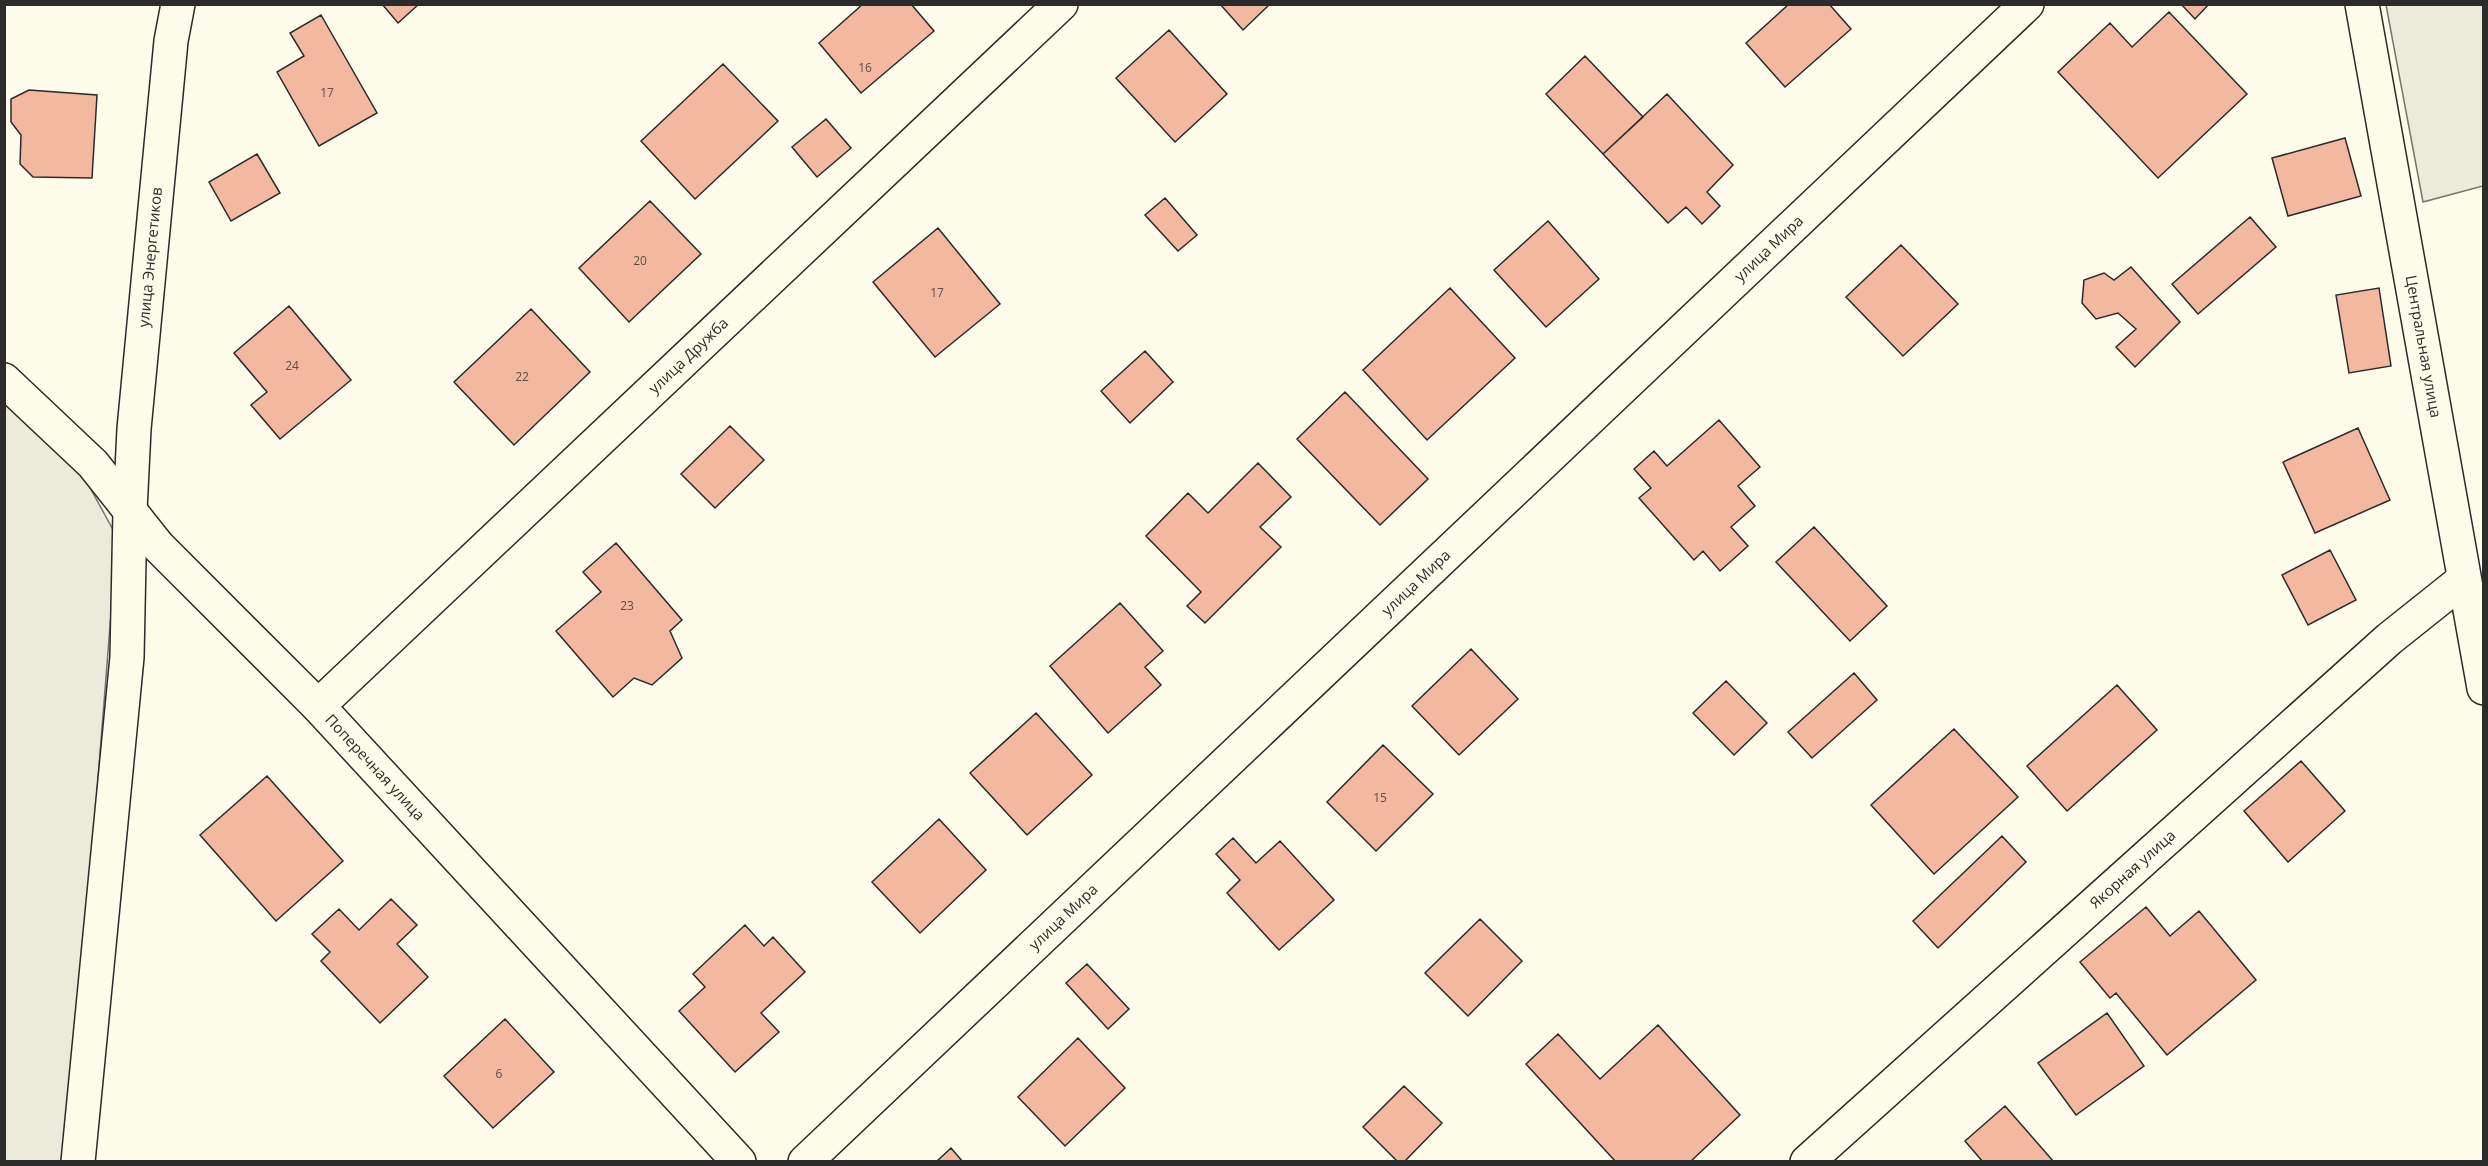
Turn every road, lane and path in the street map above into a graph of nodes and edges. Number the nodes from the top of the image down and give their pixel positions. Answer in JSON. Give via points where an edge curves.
{"nodes":[{"id":1,"x":178,"y":4,"type":"edge"},
{"id":2,"x":1061,"y":4,"type":"edge"},
{"id":3,"x":2027,"y":4,"type":"edge"},
{"id":4,"x":2362,"y":4,"type":"edge"},
{"id":5,"x":4,"y":380,"type":"edge"},
{"id":6,"x":130,"y":511,"type":"junction"},
{"id":7,"x":2463,"y":580,"type":"junction"},
{"id":8,"x":2484,"y":688,"type":"edge"},
{"id":9,"x":318,"y":706,"type":"junction"},
{"id":10,"x":78,"y":1161,"type":"edge"},
{"id":11,"x":739,"y":1161,"type":"edge"},
{"id":12,"x":805,"y":1161,"type":"edge"},
{"id":13,"x":1807,"y":1161,"type":"edge"}],
"edges":[{"from":1,"to":6,"type":"street","name":"улица Энергетиков","via":[[171,41],[134,429]]},
{"from":2,"to":9,"type":"street","name":"улица Дружба"},
{"from":3,"to":12,"type":"street","name":"улица Мира"},
{"from":4,"to":7,"type":"street","name":"Центральная улица"},
{"from":5,"to":6,"type":"street","name":"Поперечная улица","via":[[93,464]]},
{"from":6,"to":9,"type":"street","name":"Поперечная улица","via":[[158,546]]},
{"from":6,"to":10,"type":"street","name":"улица Энергетиков","via":[[127,657]]},
{"from":7,"to":8,"type":"street","name":"Центральная улица"},
{"from":7,"to":13,"type":"street","name":"Якорная улица","via":[[2389,639]]},
{"from":9,"to":11,"type":"street","name":"Поперечная улица"}]}
